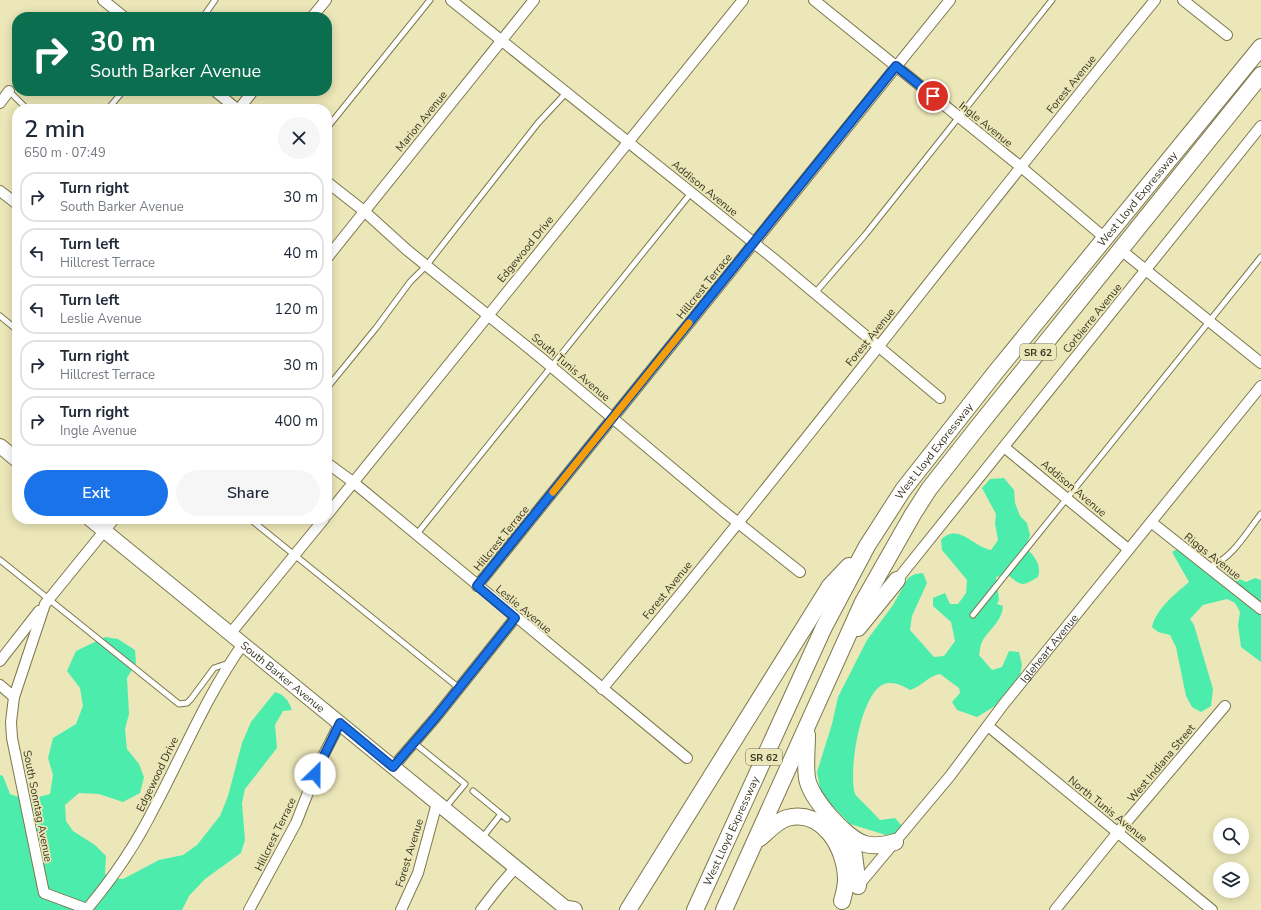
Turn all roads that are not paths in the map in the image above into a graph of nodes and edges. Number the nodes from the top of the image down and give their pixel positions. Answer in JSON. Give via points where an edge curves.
{"nodes":[{"id":1,"x":103,"y":0,"type":"edge"},
{"id":2,"x":215,"y":0,"type":"edge"},
{"id":3,"x":326,"y":0,"type":"edge"},
{"id":4,"x":430,"y":0,"type":"edge"},
{"id":5,"x":451,"y":0,"type":"edge"},
{"id":6,"x":534,"y":0,"type":"edge"},
{"id":7,"x":743,"y":0,"type":"edge"},
{"id":8,"x":814,"y":0,"type":"edge"},
{"id":9,"x":950,"y":0,"type":"edge"},
{"id":10,"x":1052,"y":0,"type":"edge"},
{"id":11,"x":1155,"y":0,"type":"edge"},
{"id":12,"x":1183,"y":0,"type":"edge"},
{"id":13,"x":118,"y":12,"type":"edge"},
{"id":14,"x":207,"y":12,"type":"edge"},
{"id":15,"x":316,"y":12,"type":"edge"},
{"id":16,"x":1227,"y":35,"type":"dead end"},
{"id":17,"x":501,"y":41,"type":"junction"},
{"id":18,"x":1261,"y":47,"type":"edge"},
{"id":19,"x":896,"y":66,"type":"junction"},
{"id":20,"x":1261,"y":75,"type":"edge"},
{"id":21,"x":566,"y":92,"type":"junction"},
{"id":22,"x":119,"y":96,"type":"edge"},
{"id":23,"x":220,"y":96,"type":"edge"},
{"id":24,"x":247,"y":96,"type":"edge"},
{"id":25,"x":3,"y":98,"type":"edge"},
{"id":26,"x":16,"y":104,"type":"edge"},
{"id":27,"x":112,"y":104,"type":"edge"},
{"id":28,"x":229,"y":104,"type":"edge"},
{"id":29,"x":238,"y":104,"type":"edge"},
{"id":30,"x":958,"y":116,"type":"junction"},
{"id":31,"x":332,"y":122,"type":"edge"},
{"id":32,"x":1261,"y":126,"type":"edge"},
{"id":33,"x":628,"y":141,"type":"junction"},
{"id":34,"x":1021,"y":167,"type":"junction"},
{"id":35,"x":332,"y":186,"type":"edge"},
{"id":36,"x":0,"y":191,"type":"edge"},
{"id":37,"x":691,"y":193,"type":"junction"},
{"id":38,"x":12,"y":200,"type":"edge"},
{"id":39,"x":364,"y":211,"type":"junction"},
{"id":40,"x":1105,"y":238,"type":"junction"},
{"id":41,"x":753,"y":243,"type":"junction"},
{"id":42,"x":1121,"y":250,"type":"junction"},
{"id":43,"x":332,"y":252,"type":"edge"},
{"id":44,"x":1261,"y":257,"type":"edge"},
{"id":45,"x":426,"y":266,"type":"junction"},
{"id":46,"x":1146,"y":270,"type":"junction"},
{"id":47,"x":815,"y":293,"type":"junction"},
{"id":48,"x":488,"y":314,"type":"junction"},
{"id":49,"x":0,"y":316,"type":"edge"},
{"id":50,"x":1210,"y":321,"type":"junction"},
{"id":51,"x":12,"y":326,"type":"edge"},
{"id":52,"x":878,"y":346,"type":"junction"},
{"id":53,"x":1261,"y":363,"type":"edge"},
{"id":54,"x":552,"y":367,"type":"junction"},
{"id":55,"x":332,"y":382,"type":"edge"},
{"id":56,"x":1259,"y":392,"type":"edge"},
{"id":57,"x":940,"y":398,"type":"dead end"},
{"id":58,"x":613,"y":418,"type":"junction"},
{"id":59,"x":0,"y":446,"type":"edge"},
{"id":60,"x":1004,"y":448,"type":"junction"},
{"id":61,"x":12,"y":456,"type":"edge"},
{"id":62,"x":332,"y":467,"type":"edge"},
{"id":63,"x":353,"y":482,"type":"junction"},
{"id":64,"x":1067,"y":499,"type":"junction"},
{"id":65,"x":332,"y":509,"type":"edge"},
{"id":66,"x":1261,"y":514,"type":"edge"},
{"id":67,"x":738,"y":521,"type":"junction"},
{"id":68,"x":1151,"y":522,"type":"junction"},
{"id":69,"x":96,"y":524,"type":"edge"},
{"id":70,"x":110,"y":524,"type":"edge"},
{"id":71,"x":256,"y":524,"type":"edge"},
{"id":72,"x":320,"y":524,"type":"edge"},
{"id":73,"x":104,"y":531,"type":"junction"},
{"id":74,"x":416,"y":535,"type":"junction"},
{"id":75,"x":867,"y":546,"type":"junction"},
{"id":76,"x":1128,"y":549,"type":"junction"},
{"id":77,"x":294,"y":555,"type":"junction"},
{"id":78,"x":0,"y":560,"type":"edge"},
{"id":79,"x":1209,"y":567,"type":"junction"},
{"id":80,"x":800,"y":572,"type":"dead end"},
{"id":81,"x":897,"y":580,"type":"joint"},
{"id":82,"x":477,"y":586,"type":"junction"},
{"id":83,"x":47,"y":601,"type":"junction"},
{"id":84,"x":1261,"y":609,"type":"edge"},
{"id":85,"x":973,"y":614,"type":"dead end"},
{"id":86,"x":515,"y":618,"type":"junction"},
{"id":87,"x":230,"y":634,"type":"junction"},
{"id":88,"x":243,"y":644,"type":"junction"},
{"id":89,"x":843,"y":648,"type":"junction"},
{"id":90,"x":0,"y":661,"type":"edge"},
{"id":91,"x":230,"y":662,"type":"junction"},
{"id":92,"x":0,"y":685,"type":"edge"},
{"id":93,"x":459,"y":688,"type":"junction"},
{"id":94,"x":602,"y":689,"type":"junction"},
{"id":95,"x":14,"y":697,"type":"junction"},
{"id":96,"x":1225,"y":706,"type":"dead end"},
{"id":97,"x":340,"y":723,"type":"junction"},
{"id":98,"x":988,"y":726,"type":"junction"},
{"id":99,"x":807,"y":729,"type":"junction"},
{"id":100,"x":414,"y":742,"type":"junction"},
{"id":101,"x":687,"y":758,"type":"dead end"},
{"id":102,"x":393,"y":767,"type":"junction"},
{"id":103,"x":473,"y":791,"type":"dead end"},
{"id":104,"x":441,"y":806,"type":"junction"},
{"id":105,"x":501,"y":814,"type":"junction"},
{"id":106,"x":507,"y":819,"type":"dead end"},
{"id":107,"x":844,"y":832,"type":"junction"},
{"id":108,"x":1118,"y":832,"type":"junction"},
{"id":109,"x":481,"y":839,"type":"junction"},
{"id":110,"x":757,"y":840,"type":"junction"},
{"id":111,"x":895,"y":842,"type":"junction"},
{"id":112,"x":516,"y":867,"type":"junction"},
{"id":113,"x":858,"y":886,"type":"junction"},
{"id":114,"x":839,"y":905,"type":"edge"},
{"id":115,"x":85,"y":908,"type":"joint"},
{"id":116,"x":249,"y":910,"type":"edge"},
{"id":117,"x":401,"y":910,"type":"edge"},
{"id":118,"x":481,"y":910,"type":"edge"},
{"id":119,"x":570,"y":910,"type":"edge"},
{"id":120,"x":628,"y":910,"type":"edge"},
{"id":121,"x":695,"y":910,"type":"edge"},
{"id":122,"x":724,"y":910,"type":"edge"},
{"id":123,"x":1055,"y":910,"type":"edge"},
{"id":124,"x":1212,"y":910,"type":"edge"}],
"edges":[{"from":1,"to":13,"type":"street"},
{"from":2,"to":14,"type":"lane"},
{"from":3,"to":15,"type":"street"},
{"from":4,"to":31,"type":"lane"},
{"from":5,"to":17,"type":"street","name":"Addison Avenue"},
{"from":6,"to":17,"type":"street","name":"Marion Avenue"},
{"from":7,"to":33,"type":"street","name":"Edgewood Drive"},
{"from":8,"to":19,"type":"street","name":"Ingle Avenue"},
{"from":9,"to":19,"type":"street","name":"Hillcrest Terrace"},
{"from":10,"to":30,"type":"lane"},
{"from":11,"to":34,"type":"street","name":"Forest Avenue"},
{"from":12,"to":16,"type":"street"},
{"from":17,"to":21,"type":"street","name":"Addison Avenue"},
{"from":17,"to":39,"type":"street","name":"Marion Avenue"},
{"from":18,"to":40,"type":"highway","name":"West Lloyd Expressway","number":"SR 62"},
{"from":19,"to":30,"type":"street","name":"Ingle Avenue"},
{"from":19,"to":41,"type":"street","name":"Hillcrest Terrace"},
{"from":20,"to":42,"type":"highway","name":"West Lloyd Expressway","number":"SR 62"},
{"from":21,"to":33,"type":"street","name":"Addison Avenue"},
{"from":21,"to":45,"type":"lane","via":[[538,123]]},
{"from":22,"to":27,"type":"lane"},
{"from":23,"to":28,"type":"street"},
{"from":24,"to":29,"type":"street"},
{"from":25,"to":26,"type":"lane"},
{"from":30,"to":34,"type":"street","name":"Ingle Avenue"},
{"from":30,"to":47,"type":"lane","via":[[865,235]]},
{"from":32,"to":46,"type":"street","name":"Corbierre Avenue"},
{"from":33,"to":37,"type":"street","name":"Addison Avenue"},
{"from":33,"to":48,"type":"street","name":"Edgewood Drive"},
{"from":34,"to":40,"type":"street","name":"Ingle Avenue"},
{"from":34,"to":52,"type":"street","name":"Forest Avenue"},
{"from":35,"to":39,"type":"street","name":"South Tunis Avenue"},
{"from":36,"to":38,"type":"street"},
{"from":37,"to":41,"type":"street","name":"Addison Avenue"},
{"from":37,"to":54,"type":"lane"},
{"from":39,"to":43,"type":"street","name":"Marion Avenue"},
{"from":39,"to":45,"type":"street","name":"South Tunis Avenue"},
{"from":40,"to":75,"type":"highway","name":"West Lloyd Expressway","number":"SR 62","via":[[939,443],[903,490]]},
{"from":41,"to":47,"type":"street","name":"Addison Avenue"},
{"from":41,"to":58,"type":"street","name":"Hillcrest Terrace"},
{"from":42,"to":46,"type":"street"},
{"from":42,"to":89,"type":"highway","name":"West Lloyd Expressway","number":"SR 62","via":[[929,489],[863,602]]},
{"from":44,"to":50,"type":"lane"},
{"from":45,"to":48,"type":"street","name":"South Tunis Avenue"},
{"from":45,"to":55,"type":"lane","via":[[410,282]]},
{"from":46,"to":50,"type":"street"},
{"from":46,"to":60,"type":"street","name":"Corbierre Avenue"},
{"from":47,"to":52,"type":"street","name":"Addison Avenue"},
{"from":48,"to":54,"type":"street","name":"South Tunis Avenue"},
{"from":48,"to":63,"type":"street","name":"Edgewood Drive"},
{"from":49,"to":51,"type":"lane"},
{"from":50,"to":53,"type":"street"},
{"from":50,"to":64,"type":"lane"},
{"from":52,"to":57,"type":"street","name":"Addison Avenue"},
{"from":52,"to":67,"type":"street","name":"Forest Avenue"},
{"from":54,"to":58,"type":"street","name":"South Tunis Avenue"},
{"from":54,"to":74,"type":"lane"},
{"from":56,"to":68,"type":"street","name":"Igleheart Avenue"},
{"from":58,"to":67,"type":"street","name":"South Tunis Avenue"},
{"from":58,"to":82,"type":"street","name":"Hillcrest Terrace"},
{"from":59,"to":61,"type":"main road"},
{"from":60,"to":64,"type":"street","name":"Addison Avenue"},
{"from":60,"to":81,"type":"street","name":"Corbierre Avenue"},
{"from":62,"to":63,"type":"street","name":"Leslie Avenue"},
{"from":63,"to":65,"type":"street","name":"Edgewood Drive"},
{"from":63,"to":74,"type":"street","name":"Leslie Avenue"},
{"from":64,"to":76,"type":"street","name":"Addison Avenue"},
{"from":64,"to":85,"type":"lane"},
{"from":66,"to":79,"type":"lane","via":[[1230,552],[1217,564]]},
{"from":67,"to":80,"type":"street","name":"South Tunis Avenue"},
{"from":67,"to":94,"type":"street","name":"Forest Avenue"},
{"from":68,"to":76,"type":"street","name":"Igleheart Avenue"},
{"from":68,"to":79,"type":"street","name":"Riggs Avenue"},
{"from":69,"to":73,"type":"main road","name":"South Barker Avenue"},
{"from":70,"to":73,"type":"street"},
{"from":71,"to":77,"type":"lane"},
{"from":72,"to":77,"type":"street"},
{"from":73,"to":83,"type":"street"},
{"from":73,"to":87,"type":"main road","name":"South Barker Avenue"},
{"from":74,"to":82,"type":"street","name":"Leslie Avenue"},
{"from":75,"to":120,"type":"highway","via":[[830,586]]},
{"from":75,"to":121,"type":"highway","name":"West Lloyd Expressway","number":"SR 62","via":[[824,627]]},
{"from":76,"to":98,"type":"street","name":"Igleheart Avenue"},
{"from":77,"to":87,"type":"street"},
{"from":77,"to":93,"type":"lane"},
{"from":78,"to":83,"type":"lane"},
{"from":79,"to":84,"type":"street","name":"Riggs Avenue"},
{"from":81,"to":89,"type":"highway"},
{"from":82,"to":86,"type":"street","name":"Leslie Avenue"},
{"from":83,"to":90,"type":"street"},
{"from":83,"to":91,"type":"lane","via":[[179,704],[187,703],[214,668]]},
{"from":83,"to":95,"type":"street"},
{"from":86,"to":93,"type":"street"},
{"from":86,"to":94,"type":"street","name":"Leslie Avenue"},
{"from":87,"to":88,"type":"main road","name":"South Barker Avenue"},
{"from":88,"to":91,"type":"street","name":"Edgewood Drive"},
{"from":88,"to":97,"type":"main road","name":"South Barker Avenue"},
{"from":89,"to":99,"type":"highway","name":"West Lloyd Expressway","number":"SR 62"},
{"from":91,"to":115,"type":"street","name":"Edgewood Drive","via":[[202,709],[153,811],[131,850],[104,889],[87,909]]},
{"from":92,"to":95,"type":"street"},
{"from":93,"to":100,"type":"street"},
{"from":94,"to":101,"type":"street","name":"Leslie Avenue"},
{"from":95,"to":115,"type":"street","name":"South Sonntag Avenue","via":[[12,738],[44,893]]},
{"from":96,"to":108,"type":"street","name":"West Indiana Street"},
{"from":97,"to":102,"type":"main road","name":"South Barker Avenue"},
{"from":97,"to":116,"type":"street","name":"Hillcrest Terrace","via":[[320,762],[296,823]]},
{"from":98,"to":108,"type":"street","name":"North Tunis Avenue"},
{"from":98,"to":111,"type":"street","name":"Igleheart Avenue"},
{"from":99,"to":107,"type":"highway","via":[[807,778],[816,799]]},
{"from":99,"to":110,"type":"highway","name":"West Lloyd Expressway","number":"SR 62"},
{"from":100,"to":102,"type":"street"},
{"from":100,"to":104,"type":"lane","via":[[465,784]]},
{"from":102,"to":104,"type":"main road","name":"South Barker Avenue"},
{"from":103,"to":105,"type":"lane"},
{"from":104,"to":109,"type":"main road","name":"South Barker Avenue"},
{"from":104,"to":117,"type":"street","name":"Forest Avenue","via":[[418,873]]},
{"from":105,"to":106,"type":"lane"},
{"from":105,"to":109,"type":"lane"},
{"from":107,"to":111,"type":"highway","via":[[869,845],[882,846]]},
{"from":107,"to":113,"type":"highway","via":[[854,855]]},
{"from":108,"to":123,"type":"street","name":"West Indiana Street"},
{"from":108,"to":124,"type":"street","name":"North Tunis Avenue"},
{"from":109,"to":112,"type":"main road","name":"South Barker Avenue"},
{"from":110,"to":114,"type":"highway","via":[[788,818],[805,818],[822,825],[834,838],[842,855],[846,880]]},
{"from":110,"to":122,"type":"highway","name":"West Lloyd Expressway","number":"SR 62"},
{"from":111,"to":113,"type":"street","name":"Igleheart Avenue"},
{"from":112,"to":118,"type":"street"},
{"from":112,"to":119,"type":"main road","name":"South Barker Avenue"},
{"from":113,"to":114,"type":"main road","name":"Igleheart Avenue"}]}
